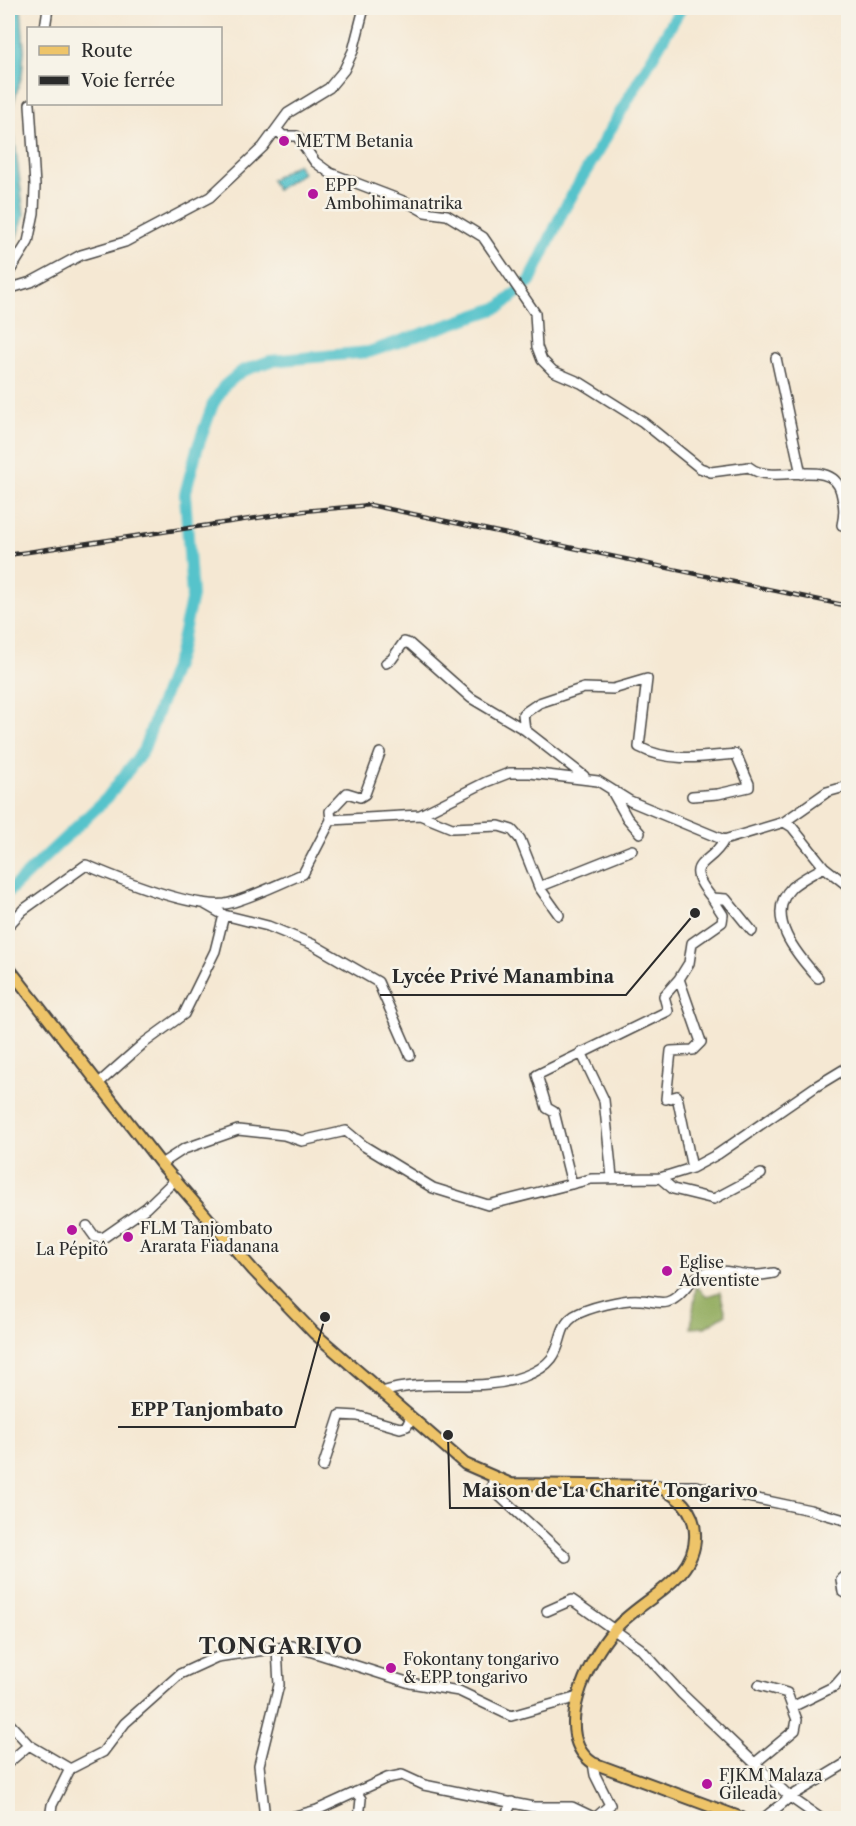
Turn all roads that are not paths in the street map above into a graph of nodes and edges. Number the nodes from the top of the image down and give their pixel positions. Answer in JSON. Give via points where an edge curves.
{"nodes":[{"id":1,"x":48,"y":8,"type":"edge"},
{"id":2,"x":364,"y":8,"type":"edge"},
{"id":3,"x":45,"y":27,"type":"edge"},
{"id":4,"x":30,"y":105,"type":"edge"},
{"id":5,"x":277,"y":129,"type":"junction"},
{"id":6,"x":8,"y":274,"type":"edge"},
{"id":7,"x":12,"y":288,"type":"edge"},
{"id":8,"x":776,"y":358,"type":"dead end"},
{"id":9,"x":801,"y":474,"type":"junction"},
{"id":10,"x":844,"y":489,"type":"edge"},
{"id":11,"x":842,"y":525,"type":"dead end"},
{"id":12,"x":386,"y":663,"type":"dead end"},
{"id":13,"x":525,"y":730,"type":"junction"},
{"id":14,"x":380,"y":753,"type":"dead end"},
{"id":15,"x":598,"y":781,"type":"junction"},
{"id":16,"x":849,"y":786,"type":"edge"},
{"id":17,"x":613,"y":793,"type":"junction"},
{"id":18,"x":692,"y":796,"type":"dead end"},
{"id":19,"x":420,"y":815,"type":"junction"},
{"id":20,"x":331,"y":820,"type":"junction"},
{"id":21,"x":784,"y":822,"type":"junction"},
{"id":22,"x":640,"y":833,"type":"dead end"},
{"id":23,"x":724,"y":840,"type":"junction"},
{"id":24,"x":632,"y":850,"type":"dead end"},
{"id":25,"x":825,"y":867,"type":"junction"},
{"id":26,"x":849,"y":886,"type":"edge"},
{"id":27,"x":539,"y":887,"type":"junction"},
{"id":28,"x":712,"y":898,"type":"junction"},
{"id":29,"x":203,"y":903,"type":"junction"},
{"id":30,"x":224,"y":915,"type":"junction"},
{"id":31,"x":559,"y":915,"type":"dead end"},
{"id":32,"x":8,"y":926,"type":"edge"},
{"id":33,"x":752,"y":931,"type":"dead end"},
{"id":34,"x":8,"y":967,"type":"edge"},
{"id":35,"x":818,"y":978,"type":"dead end"},
{"id":36,"x":679,"y":979,"type":"junction"},
{"id":37,"x":581,"y":1052,"type":"junction"},
{"id":38,"x":410,"y":1055,"type":"dead end"},
{"id":39,"x":849,"y":1067,"type":"edge"},
{"id":40,"x":100,"y":1082,"type":"junction"},
{"id":41,"x":161,"y":1164,"type":"junction"},
{"id":42,"x":692,"y":1168,"type":"junction"},
{"id":43,"x":761,"y":1174,"type":"dead end"},
{"id":44,"x":612,"y":1177,"type":"junction"},
{"id":45,"x":660,"y":1178,"type":"junction"},
{"id":46,"x":176,"y":1179,"type":"junction"},
{"id":47,"x":572,"y":1184,"type":"junction"},
{"id":48,"x":87,"y":1226,"type":"dead end"},
{"id":49,"x":774,"y":1273,"type":"dead end"},
{"id":50,"x":382,"y":1392,"type":"junction"},
{"id":51,"x":411,"y":1418,"type":"junction"},
{"id":52,"x":323,"y":1467,"type":"dead end"},
{"id":53,"x":494,"y":1477,"type":"junction"},
{"id":54,"x":658,"y":1486,"type":"junction"},
{"id":55,"x":849,"y":1521,"type":"edge"},
{"id":56,"x":566,"y":1557,"type":"dead end"},
{"id":57,"x":849,"y":1573,"type":"edge"},
{"id":58,"x":849,"y":1593,"type":"edge"},
{"id":59,"x":547,"y":1611,"type":"dead end"},
{"id":60,"x":614,"y":1629,"type":"junction"},
{"id":61,"x":277,"y":1649,"type":"junction"},
{"id":62,"x":849,"y":1671,"type":"edge"},
{"id":63,"x":759,"y":1685,"type":"dead end"},
{"id":64,"x":578,"y":1697,"type":"junction"},
{"id":65,"x":792,"y":1707,"type":"junction"},
{"id":66,"x":8,"y":1722,"type":"edge"},
{"id":67,"x":29,"y":1744,"type":"junction"},
{"id":68,"x":849,"y":1762,"type":"edge"},
{"id":69,"x":593,"y":1763,"type":"junction"},
{"id":70,"x":754,"y":1763,"type":"junction"},
{"id":71,"x":8,"y":1764,"type":"edge"},
{"id":72,"x":70,"y":1769,"type":"junction"},
{"id":73,"x":356,"y":1792,"type":"junction"},
{"id":74,"x":790,"y":1797,"type":"junction"},
{"id":75,"x":512,"y":1802,"type":"junction"},
{"id":76,"x":50,"y":1818,"type":"edge"},
{"id":77,"x":266,"y":1818,"type":"edge"},
{"id":78,"x":288,"y":1818,"type":"edge"},
{"id":79,"x":359,"y":1818,"type":"edge"},
{"id":80,"x":508,"y":1818,"type":"edge"},
{"id":81,"x":595,"y":1818,"type":"edge"},
{"id":82,"x":742,"y":1818,"type":"edge"},
{"id":83,"x":764,"y":1818,"type":"edge"},
{"id":84,"x":820,"y":1818,"type":"edge"}],
"edges":[{"from":1,"to":3,"type":"street"},
{"from":2,"to":5,"type":"street","via":[[344,70],[329,88],[288,113]]},
{"from":4,"to":6,"type":"street","via":[[34,213],[28,242]]},
{"from":5,"to":7,"type":"street","via":[[237,173],[192,208],[114,247],[81,255],[32,282]]},
{"from":5,"to":9,"type":"street","via":[[283,136],[297,136],[315,162],[330,173],[425,212],[447,215],[472,228],[525,294],[535,313],[537,347],[542,360],[554,371],[580,382],[643,422],[700,468],[711,472],[749,467],[768,476]]},
{"from":6,"to":7,"type":"street"},
{"from":8,"to":9,"type":"street"},
{"from":9,"to":10,"type":"street","via":[[816,472],[829,476]]},
{"from":10,"to":11,"type":"street"},
{"from":12,"to":13,"type":"street","via":[[404,642],[410,644],[471,698]]},
{"from":13,"to":15,"type":"street","via":[[579,774]]},
{"from":13,"to":18,"type":"street","via":[[523,714],[539,703],[584,688],[614,689],[647,679],[639,747],[667,757],[736,754],[749,784],[718,794]]},
{"from":14,"to":20,"type":"street","via":[[365,794],[360,797],[347,793],[330,811]]},
{"from":15,"to":17,"type":"street"},
{"from":15,"to":19,"type":"street","via":[[509,773]]},
{"from":16,"to":21,"type":"street","via":[[827,792]]},
{"from":17,"to":22,"type":"street"},
{"from":17,"to":23,"type":"street"},
{"from":19,"to":20,"type":"street"},
{"from":19,"to":27,"type":"street","via":[[452,828],[500,826],[512,830],[520,839]]},
{"from":20,"to":29,"type":"street","via":[[303,874],[226,904]]},
{"from":21,"to":23,"type":"street"},
{"from":21,"to":25,"type":"street"},
{"from":23,"to":28,"type":"street","via":[[718,852],[704,858],[698,867],[698,877]]},
{"from":24,"to":27,"type":"street"},
{"from":25,"to":26,"type":"street"},
{"from":25,"to":35,"type":"street","via":[[794,886],[780,915],[793,950]]},
{"from":27,"to":31,"type":"street"},
{"from":28,"to":33,"type":"street","via":[[726,899]]},
{"from":28,"to":36,"type":"street","via":[[723,915],[722,922],[692,943],[690,963]]},
{"from":29,"to":30,"type":"street"},
{"from":29,"to":32,"type":"street","via":[[124,881],[86,865],[23,910]]},
{"from":30,"to":38,"type":"street","via":[[268,926],[312,944],[378,982]]},
{"from":30,"to":40,"type":"street","via":[[215,951],[184,1014],[144,1042]]},
{"from":34,"to":40,"type":"main road"},
{"from":36,"to":37,"type":"street","via":[[664,996],[668,1011]]},
{"from":36,"to":42,"type":"street","via":[[700,1042],[693,1050],[671,1051],[666,1099],[677,1096]]},
{"from":37,"to":44,"type":"street","via":[[604,1100]]},
{"from":37,"to":47,"type":"street","via":[[537,1075],[547,1107],[554,1112]]},
{"from":39,"to":42,"type":"street"},
{"from":40,"to":41,"type":"main road"},
{"from":41,"to":46,"type":"main road"},
{"from":41,"to":47,"type":"street","via":[[175,1153],[238,1130],[302,1141],[346,1131],[433,1188],[466,1200],[488,1205]]},
{"from":42,"to":45,"type":"street"},
{"from":43,"to":45,"type":"street","via":[[714,1199],[673,1189]]},
{"from":44,"to":45,"type":"street"},
{"from":44,"to":47,"type":"street"},
{"from":46,"to":48,"type":"street","via":[[146,1208],[103,1238],[95,1237]]},
{"from":46,"to":50,"type":"main road","via":[[253,1270],[314,1334]]},
{"from":49,"to":50,"type":"street","via":[[704,1273],[693,1278],[673,1300],[628,1300],[580,1313],[565,1325],[558,1352],[546,1366],[511,1382],[472,1386],[405,1384]]},
{"from":50,"to":51,"type":"main road"},
{"from":51,"to":52,"type":"street","via":[[407,1426],[400,1428],[358,1416],[340,1416]]},
{"from":51,"to":53,"type":"main road","via":[[465,1464]]},
{"from":53,"to":54,"type":"main road","via":[[512,1484]]},
{"from":53,"to":56,"type":"street","via":[[495,1492]]},
{"from":54,"to":55,"type":"street","via":[[696,1486]]},
{"from":54,"to":60,"type":"main road","via":[[676,1496],[694,1521],[696,1540],[692,1557],[682,1573]]},
{"from":57,"to":58,"type":"street","via":[[841,1580],[843,1592]]},
{"from":59,"to":60,"type":"street","via":[[572,1600]]},
{"from":60,"to":64,"type":"main road","via":[[600,1649]]},
{"from":60,"to":70,"type":"street","via":[[641,1649]]},
{"from":61,"to":64,"type":"street","via":[[303,1649],[410,1683],[459,1691],[511,1716]]},
{"from":61,"to":72,"type":"street","via":[[217,1656],[194,1665],[125,1723],[104,1752]]},
{"from":61,"to":77,"type":"street","via":[[279,1685],[259,1765]]},
{"from":62,"to":65,"type":"street","via":[[835,1686]]},
{"from":63,"to":65,"type":"street","via":[[788,1693]]},
{"from":64,"to":69,"type":"main road","via":[[572,1722],[576,1743],[582,1756]]},
{"from":65,"to":70,"type":"street","via":[[797,1720],[795,1730]]},
{"from":66,"to":67,"type":"street"},
{"from":67,"to":71,"type":"street"},
{"from":67,"to":72,"type":"street"},
{"from":68,"to":74,"type":"street"},
{"from":69,"to":81,"type":"street","via":[[610,1806]]},
{"from":69,"to":82,"type":"main road"},
{"from":70,"to":74,"type":"street"},
{"from":72,"to":76,"type":"street","via":[[52,1805]]},
{"from":73,"to":75,"type":"street","via":[[402,1775],[424,1785]]},
{"from":73,"to":78,"type":"street"},
{"from":73,"to":79,"type":"street","via":[[361,1799]]},
{"from":74,"to":83,"type":"street"},
{"from":74,"to":84,"type":"street"},
{"from":75,"to":80,"type":"street"},
{"from":75,"to":81,"type":"street","via":[[533,1808],[572,1807]]}]}
